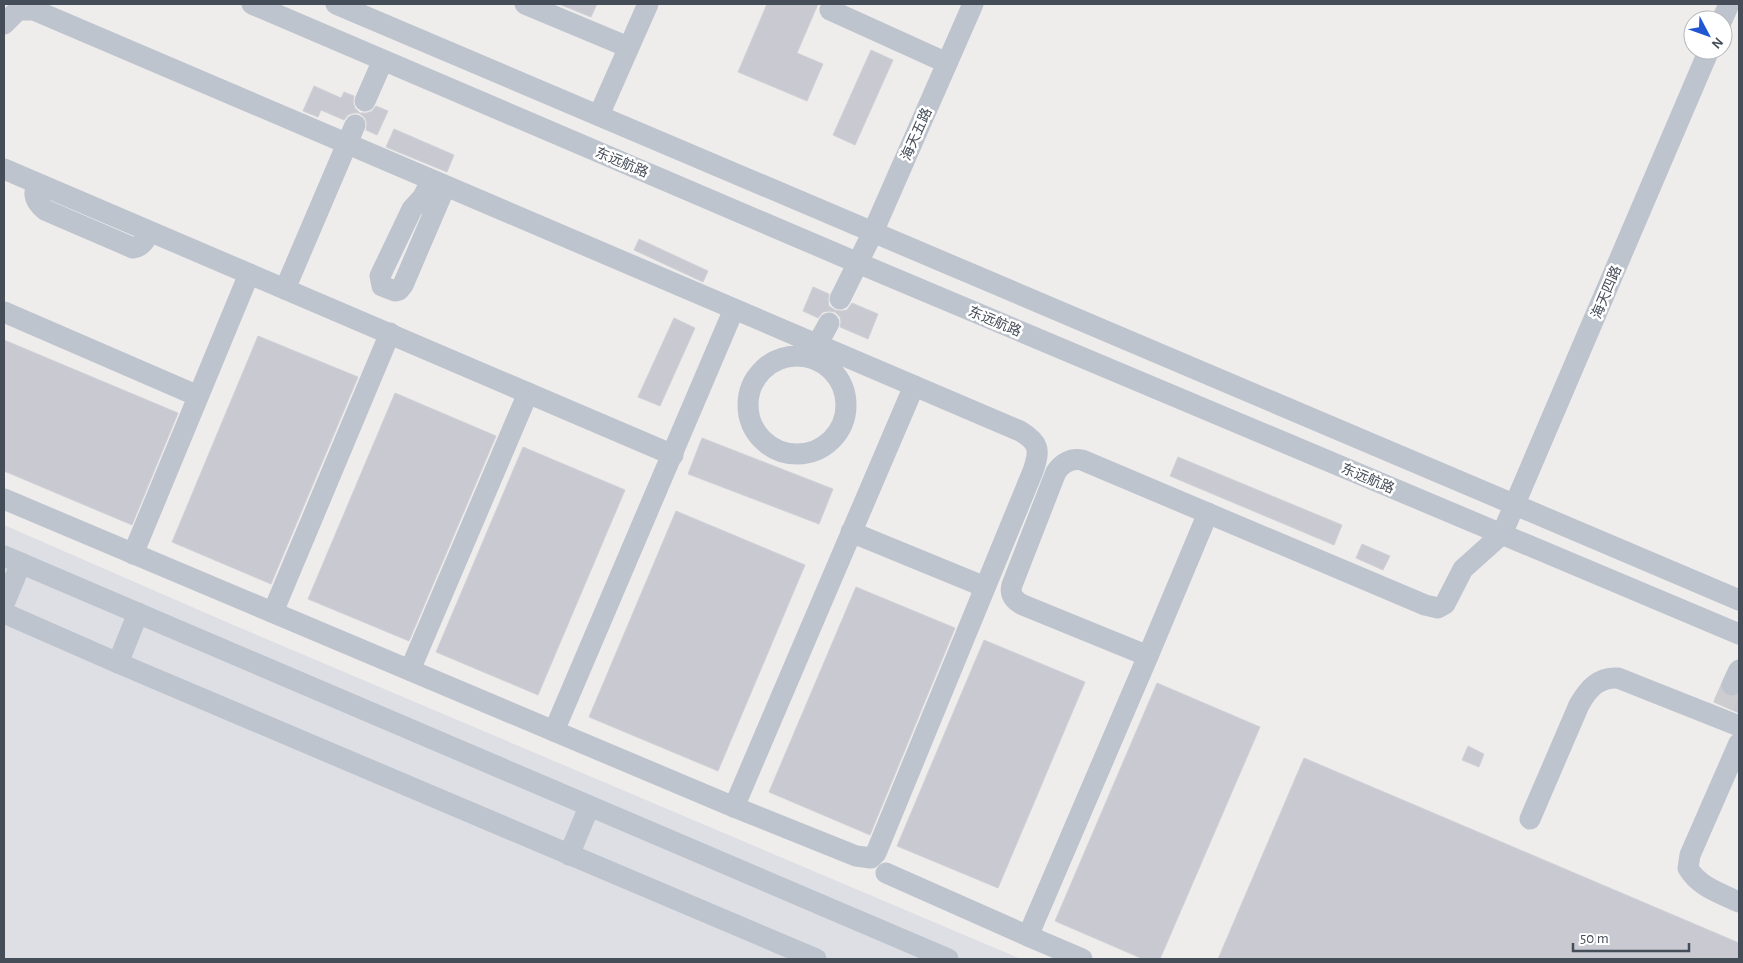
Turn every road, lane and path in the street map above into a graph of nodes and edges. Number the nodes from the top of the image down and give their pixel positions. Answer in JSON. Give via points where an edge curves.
{"nodes":[{"id":1,"x":252,"y":4,"type":"edge"},
{"id":2,"x":336,"y":4,"type":"edge"},
{"id":3,"x":525,"y":4,"type":"edge"},
{"id":4,"x":648,"y":4,"type":"edge"},
{"id":5,"x":833,"y":4,"type":"edge"},
{"id":6,"x":973,"y":4,"type":"edge"},
{"id":7,"x":4,"y":24,"type":"edge"},
{"id":8,"x":628,"y":47,"type":"junction"},
{"id":9,"x":383,"y":60,"type":"junction"},
{"id":10,"x":1705,"y":60,"type":"edge"},
{"id":11,"x":947,"y":63,"type":"junction"},
{"id":12,"x":365,"y":101,"type":"dead end"},
{"id":13,"x":598,"y":115,"type":"junction"},
{"id":14,"x":355,"y":125,"type":"dead end"},
{"id":15,"x":346,"y":145,"type":"junction"},
{"id":16,"x":4,"y":169,"type":"edge"},
{"id":17,"x":873,"y":232,"type":"junction"},
{"id":18,"x":858,"y":263,"type":"junction"},
{"id":19,"x":250,"y":274,"type":"junction"},
{"id":20,"x":285,"y":289,"type":"junction"},
{"id":21,"x":840,"y":298,"type":"dead end"},
{"id":22,"x":734,"y":309,"type":"junction"},
{"id":23,"x":4,"y":312,"type":"edge"},
{"id":24,"x":829,"y":323,"type":"dead end"},
{"id":25,"x":390,"y":333,"type":"junction"},
{"id":26,"x":814,"y":350,"type":"junction"},
{"id":27,"x":914,"y":386,"type":"junction"},
{"id":28,"x":528,"y":394,"type":"junction"},
{"id":29,"x":198,"y":396,"type":"junction"},
{"id":30,"x":672,"y":455,"type":"junction"},
{"id":31,"x":4,"y":499,"type":"edge"},
{"id":32,"x":1516,"y":504,"type":"junction"},
{"id":33,"x":1208,"y":513,"type":"junction"},
{"id":34,"x":852,"y":532,"type":"junction"},
{"id":35,"x":1502,"y":534,"type":"junction"},
{"id":36,"x":132,"y":554,"type":"junction"},
{"id":37,"x":12,"y":560,"type":"edge"},
{"id":38,"x":985,"y":587,"type":"junction"},
{"id":39,"x":1739,"y":600,"type":"edge"},
{"id":40,"x":4,"y":604,"type":"edge"},
{"id":41,"x":273,"y":612,"type":"junction"},
{"id":42,"x":4,"y":613,"type":"edge"},
{"id":43,"x":138,"y":613,"type":"junction"},
{"id":44,"x":1739,"y":634,"type":"edge"},
{"id":45,"x":1148,"y":656,"type":"junction"},
{"id":46,"x":118,"y":663,"type":"junction"},
{"id":47,"x":410,"y":670,"type":"junction"},
{"id":48,"x":1739,"y":726,"type":"edge"},
{"id":49,"x":554,"y":731,"type":"junction"},
{"id":50,"x":1739,"y":742,"type":"edge"},
{"id":51,"x":589,"y":807,"type":"junction"},
{"id":52,"x":734,"y":807,"type":"junction"},
{"id":53,"x":1530,"y":819,"type":"dead end"},
{"id":54,"x":569,"y":855,"type":"junction"},
{"id":55,"x":886,"y":874,"type":"dead end"},
{"id":56,"x":1739,"y":902,"type":"edge"},
{"id":57,"x":1028,"y":936,"type":"junction"},
{"id":58,"x":816,"y":959,"type":"edge"},
{"id":59,"x":948,"y":959,"type":"edge"},
{"id":60,"x":1082,"y":959,"type":"edge"}],
"edges":[{"from":1,"to":9,"type":"street","name":"东远航路"},
{"from":2,"to":13,"type":"street"},
{"from":3,"to":8,"type":"street"},
{"from":4,"to":8,"type":"street"},
{"from":5,"to":11,"type":"street","via":[[830,10]]},
{"from":6,"to":11,"type":"street","name":"海天五路"},
{"from":7,"to":15,"type":"street","via":[[18,10],[34,10]]},
{"from":8,"to":13,"type":"street"},
{"from":9,"to":12,"type":"street"},
{"from":9,"to":18,"type":"street","name":"东远航路"},
{"from":10,"to":32,"type":"street","name":"海天四路"},
{"from":11,"to":17,"type":"street","name":"海天五路"},
{"from":13,"to":17,"type":"street"},
{"from":14,"to":15,"type":"street"},
{"from":15,"to":20,"type":"street"},
{"from":15,"to":22,"type":"street"},
{"from":16,"to":19,"type":"street","via":[[37,184],[34,195],[45,210],[116,241],[139,247],[150,232]]},
{"from":17,"to":18,"type":"street","name":"海天五路"},
{"from":17,"to":32,"type":"street"},
{"from":18,"to":21,"type":"street","name":"海天五路"},
{"from":18,"to":35,"type":"street","name":"东远航路"},
{"from":19,"to":20,"type":"street"},
{"from":19,"to":29,"type":"street"},
{"from":20,"to":25,"type":"street"},
{"from":22,"to":26,"type":"street"},
{"from":22,"to":30,"type":"street"},
{"from":23,"to":29,"type":"street"},
{"from":24,"to":26,"type":"street"},
{"from":25,"to":28,"type":"street"},
{"from":25,"to":41,"type":"street"},
{"from":26,"to":26,"type":"street","via":[[774,360],[759,372],[750,389],[747,408],[752,426],[762,440],[777,450],[794,454],[811,452],[827,444],[841,427],[847,406],[842,385]]},
{"from":26,"to":27,"type":"street"},
{"from":27,"to":34,"type":"street"},
{"from":27,"to":38,"type":"street","via":[[1020,431],[1033,438],[1038,448],[1033,471]]},
{"from":28,"to":30,"type":"street"},
{"from":28,"to":47,"type":"street"},
{"from":29,"to":36,"type":"street"},
{"from":30,"to":49,"type":"street"},
{"from":31,"to":36,"type":"street"},
{"from":32,"to":35,"type":"street","name":"海天四路"},
{"from":32,"to":39,"type":"street"},
{"from":33,"to":35,"type":"street","via":[[1433,608],[1445,604],[1463,569]]},
{"from":33,"to":45,"type":"street"},
{"from":33,"to":45,"type":"street","via":[[1082,460],[1066,462],[1056,472],[1010,590],[1012,596],[1023,606]]},
{"from":34,"to":38,"type":"street"},
{"from":34,"to":52,"type":"street"},
{"from":35,"to":44,"type":"street","name":"东远航路"},
{"from":36,"to":41,"type":"street"},
{"from":37,"to":40,"type":"street"},
{"from":37,"to":43,"type":"street"},
{"from":38,"to":52,"type":"street","via":[[876,853],[871,858],[856,856]]},
{"from":41,"to":47,"type":"street"},
{"from":42,"to":46,"type":"street"},
{"from":43,"to":46,"type":"street"},
{"from":43,"to":51,"type":"street"},
{"from":45,"to":57,"type":"street"},
{"from":46,"to":54,"type":"street"},
{"from":47,"to":49,"type":"street"},
{"from":48,"to":53,"type":"street","via":[[1721,712],[1618,678],[1600,680],[1579,705]]},
{"from":49,"to":52,"type":"street"},
{"from":50,"to":56,"type":"street","via":[[1690,855],[1688,868],[1705,886]]},
{"from":51,"to":54,"type":"street"},
{"from":51,"to":59,"type":"street"},
{"from":54,"to":58,"type":"street"},
{"from":55,"to":57,"type":"street"},
{"from":57,"to":60,"type":"street"}]}
